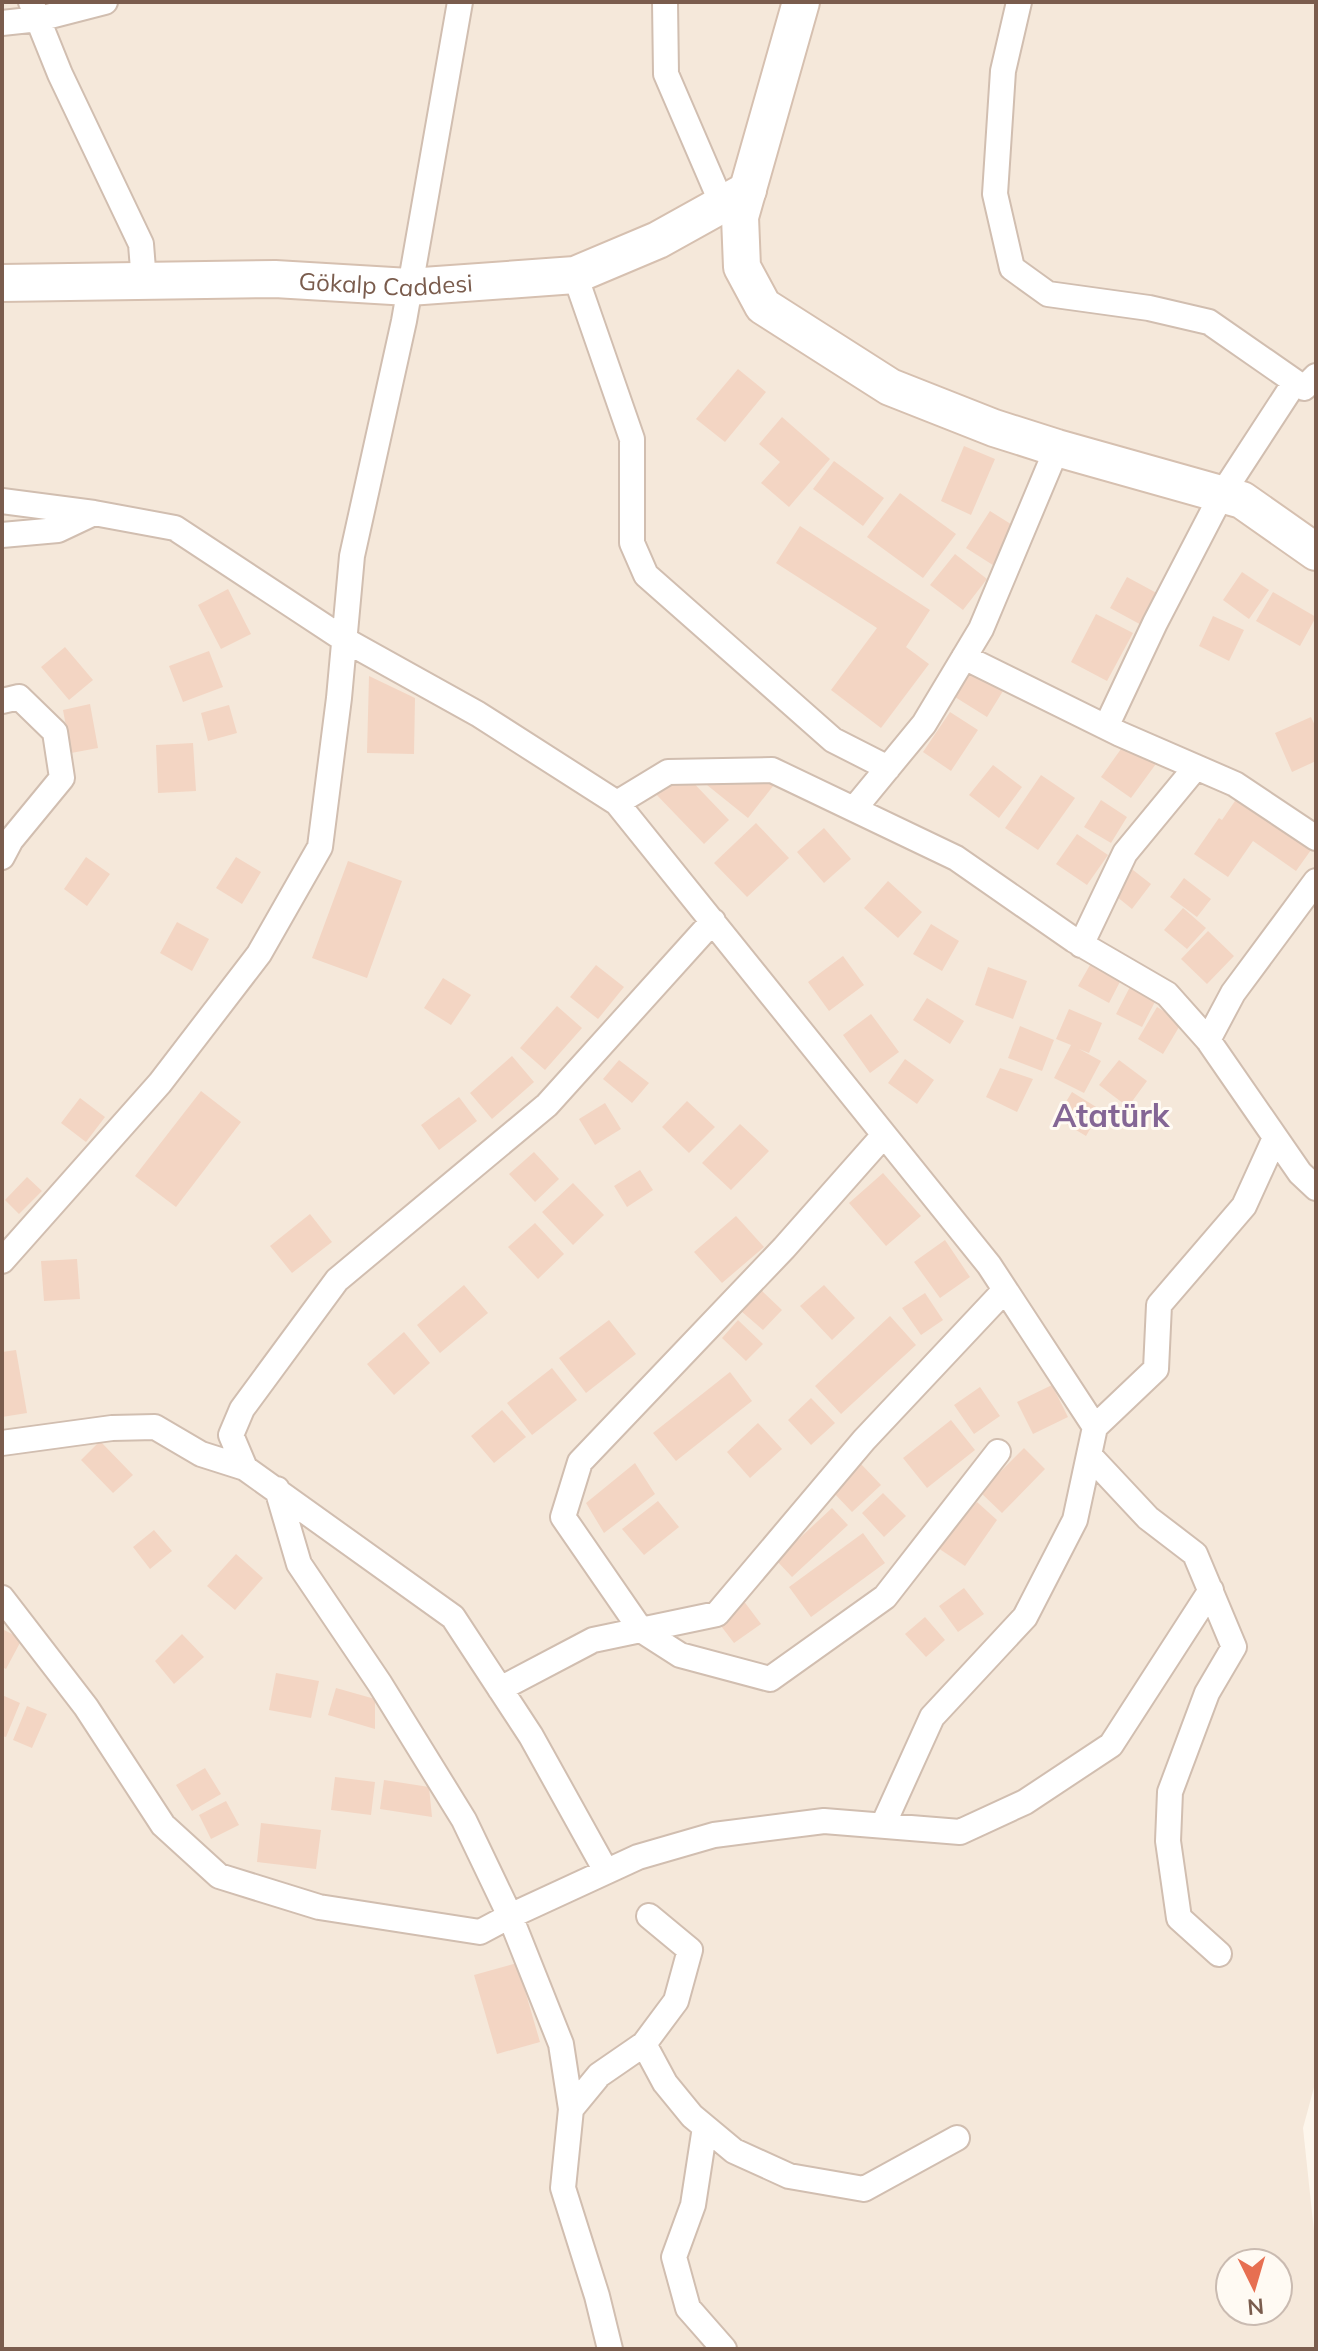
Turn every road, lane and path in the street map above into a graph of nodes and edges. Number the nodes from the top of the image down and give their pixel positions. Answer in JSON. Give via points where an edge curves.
{"nodes":[{"id":1,"x":105,"y":2,"type":"edge"},
{"id":2,"x":460,"y":2,"type":"edge"},
{"id":3,"x":665,"y":2,"type":"edge"},
{"id":4,"x":801,"y":2,"type":"edge"},
{"id":5,"x":1019,"y":2,"type":"edge"},
{"id":6,"x":35,"y":11,"type":"edge"},
{"id":7,"x":2,"y":23,"type":"edge"},
{"id":8,"x":735,"y":197,"type":"junction"},
{"id":9,"x":575,"y":275,"type":"junction"},
{"id":10,"x":144,"y":282,"type":"junction"},
{"id":11,"x":2,"y":283,"type":"edge"},
{"id":12,"x":409,"y":287,"type":"junction"},
{"id":13,"x":1306,"y":379,"type":"edge"},
{"id":14,"x":1057,"y":448,"type":"junction"},
{"id":15,"x":1222,"y":494,"type":"junction"},
{"id":16,"x":2,"y":501,"type":"edge"},
{"id":17,"x":94,"y":513,"type":"junction"},
{"id":18,"x":2,"y":535,"type":"edge"},
{"id":19,"x":1316,"y":552,"type":"edge"},
{"id":20,"x":345,"y":640,"type":"junction"},
{"id":21,"x":964,"y":657,"type":"junction"},
{"id":22,"x":2,"y":701,"type":"edge"},
{"id":23,"x":1106,"y":727,"type":"junction"},
{"id":24,"x":1196,"y":767,"type":"junction"},
{"id":25,"x":888,"y":768,"type":"junction"},
{"id":26,"x":617,"y":803,"type":"junction"},
{"id":27,"x":854,"y":809,"type":"junction"},
{"id":28,"x":1316,"y":838,"type":"edge"},
{"id":29,"x":2,"y":857,"type":"edge"},
{"id":30,"x":1313,"y":890,"type":"edge"},
{"id":31,"x":713,"y":921,"type":"junction"},
{"id":32,"x":1081,"y":945,"type":"junction"},
{"id":33,"x":1208,"y":1040,"type":"junction"},
{"id":34,"x":884,"y":1135,"type":"junction"},
{"id":35,"x":1275,"y":1138,"type":"junction"},
{"id":36,"x":1316,"y":1188,"type":"edge"},
{"id":37,"x":2,"y":1261,"type":"edge"},
{"id":38,"x":1005,"y":1290,"type":"junction"},
{"id":39,"x":1095,"y":1427,"type":"junction"},
{"id":40,"x":2,"y":1443,"type":"edge"},
{"id":41,"x":998,"y":1452,"type":"dead end"},
{"id":42,"x":1089,"y":1455,"type":"junction"},
{"id":43,"x":245,"y":1468,"type":"junction"},
{"id":44,"x":277,"y":1489,"type":"junction"},
{"id":45,"x":1211,"y":1590,"type":"junction"},
{"id":46,"x":2,"y":1598,"type":"edge"},
{"id":47,"x":641,"y":1630,"type":"junction"},
{"id":48,"x":500,"y":1689,"type":"junction"},
{"id":49,"x":883,"y":1825,"type":"junction"},
{"id":50,"x":606,"y":1871,"type":"junction"},
{"id":51,"x":510,"y":1916,"type":"junction"},
{"id":52,"x":649,"y":1916,"type":"dead end"},
{"id":53,"x":1219,"y":1954,"type":"dead end"},
{"id":54,"x":644,"y":2044,"type":"junction"},
{"id":55,"x":571,"y":2109,"type":"junction"},
{"id":56,"x":705,"y":2127,"type":"junction"},
{"id":57,"x":957,"y":2138,"type":"dead end"},
{"id":58,"x":610,"y":2349,"type":"edge"},
{"id":59,"x":724,"y":2349,"type":"edge"}],
"edges":[{"from":1,"to":6,"type":"street"},
{"from":2,"to":12,"type":"street"},
{"from":3,"to":8,"type":"street","via":[[666,74]]},
{"from":4,"to":8,"type":"main road"},
{"from":5,"to":13,"type":"street","via":[[1003,71],[995,194],[1012,268],[1048,294],[1209,322]]},
{"from":6,"to":7,"type":"street"},
{"from":6,"to":10,"type":"street","via":[[141,244]]},
{"from":8,"to":9,"type":"main road","name":"Gökalp Caddesi","via":[[658,240]]},
{"from":8,"to":14,"type":"main road","via":[[742,267],[763,306],[890,387]]},
{"from":9,"to":12,"type":"main road","name":"Gökalp Caddesi"},
{"from":9,"to":25,"type":"street","via":[[632,439],[632,543],[646,575],[833,740]]},
{"from":10,"to":11,"type":"main road","name":"Gökalp Caddesi"},
{"from":10,"to":12,"type":"main road","name":"Gökalp Caddesi","via":[[275,279]]},
{"from":12,"to":20,"type":"street","via":[[352,556]]},
{"from":13,"to":15,"type":"street"},
{"from":14,"to":15,"type":"main road"},
{"from":14,"to":21,"type":"street","via":[[981,629]]},
{"from":15,"to":19,"type":"main road","via":[[1242,500]]},
{"from":15,"to":23,"type":"street"},
{"from":16,"to":17,"type":"street"},
{"from":17,"to":18,"type":"street","via":[[58,530]]},
{"from":17,"to":20,"type":"street","via":[[175,528]]},
{"from":20,"to":26,"type":"street","via":[[478,714]]},
{"from":20,"to":37,"type":"street","via":[[320,847],[259,954],[169,1072]]},
{"from":21,"to":23,"type":"street"},
{"from":21,"to":25,"type":"street","via":[[924,724]]},
{"from":22,"to":29,"type":"street","via":[[19,697],[55,732],[62,778]]},
{"from":23,"to":24,"type":"street"},
{"from":24,"to":28,"type":"street","via":[[1235,784]]},
{"from":24,"to":32,"type":"street","via":[[1125,853]]},
{"from":25,"to":27,"type":"street"},
{"from":26,"to":27,"type":"street","via":[[668,772],[772,770]]},
{"from":26,"to":31,"type":"street"},
{"from":27,"to":32,"type":"street","via":[[956,858]]},
{"from":30,"to":33,"type":"street","via":[[1233,993]]},
{"from":31,"to":34,"type":"street"},
{"from":31,"to":43,"type":"street","via":[[547,1105],[337,1280],[242,1409],[231,1435]]},
{"from":32,"to":33,"type":"street","via":[[1167,994]]},
{"from":33,"to":35,"type":"street"},
{"from":34,"to":38,"type":"street"},
{"from":34,"to":47,"type":"street","via":[[580,1462],[563,1517]]},
{"from":35,"to":36,"type":"street"},
{"from":35,"to":39,"type":"street","via":[[1244,1206],[1159,1305],[1156,1369]]},
{"from":38,"to":39,"type":"street"},
{"from":38,"to":47,"type":"street","via":[[864,1440],[717,1614]]},
{"from":39,"to":42,"type":"street"},
{"from":40,"to":43,"type":"street","via":[[155,1427],[201,1454]]},
{"from":41,"to":47,"type":"street","via":[[885,1597],[770,1679],[680,1655]]},
{"from":42,"to":45,"type":"street","via":[[1148,1518],[1195,1554]]},
{"from":42,"to":49,"type":"street","via":[[1075,1520],[1025,1617],[932,1717]]},
{"from":43,"to":44,"type":"street"},
{"from":44,"to":48,"type":"street","via":[[453,1617]]},
{"from":44,"to":51,"type":"street","via":[[299,1564],[464,1820]]},
{"from":45,"to":49,"type":"street","via":[[1111,1745],[1025,1802],[960,1832]]},
{"from":45,"to":53,"type":"street","via":[[1234,1647],[1207,1693],[1170,1792],[1168,1841],[1179,1918]]},
{"from":46,"to":51,"type":"street","via":[[86,1707],[163,1825],[219,1876],[319,1907],[480,1932]]},
{"from":47,"to":48,"type":"street","via":[[593,1640]]},
{"from":48,"to":50,"type":"street"},
{"from":49,"to":50,"type":"street","via":[[824,1821],[714,1835]]},
{"from":50,"to":51,"type":"street"},
{"from":51,"to":55,"type":"street","via":[[561,2044]]},
{"from":52,"to":54,"type":"street","via":[[690,1950],[676,2001]]},
{"from":54,"to":55,"type":"street","via":[[599,2075]]},
{"from":54,"to":56,"type":"street","via":[[665,2083]]},
{"from":55,"to":58,"type":"street","via":[[563,2188]]},
{"from":56,"to":57,"type":"street","via":[[734,2151],[789,2176],[864,2189]]},
{"from":56,"to":59,"type":"street","via":[[693,2205],[674,2257],[688,2308]]}]}
